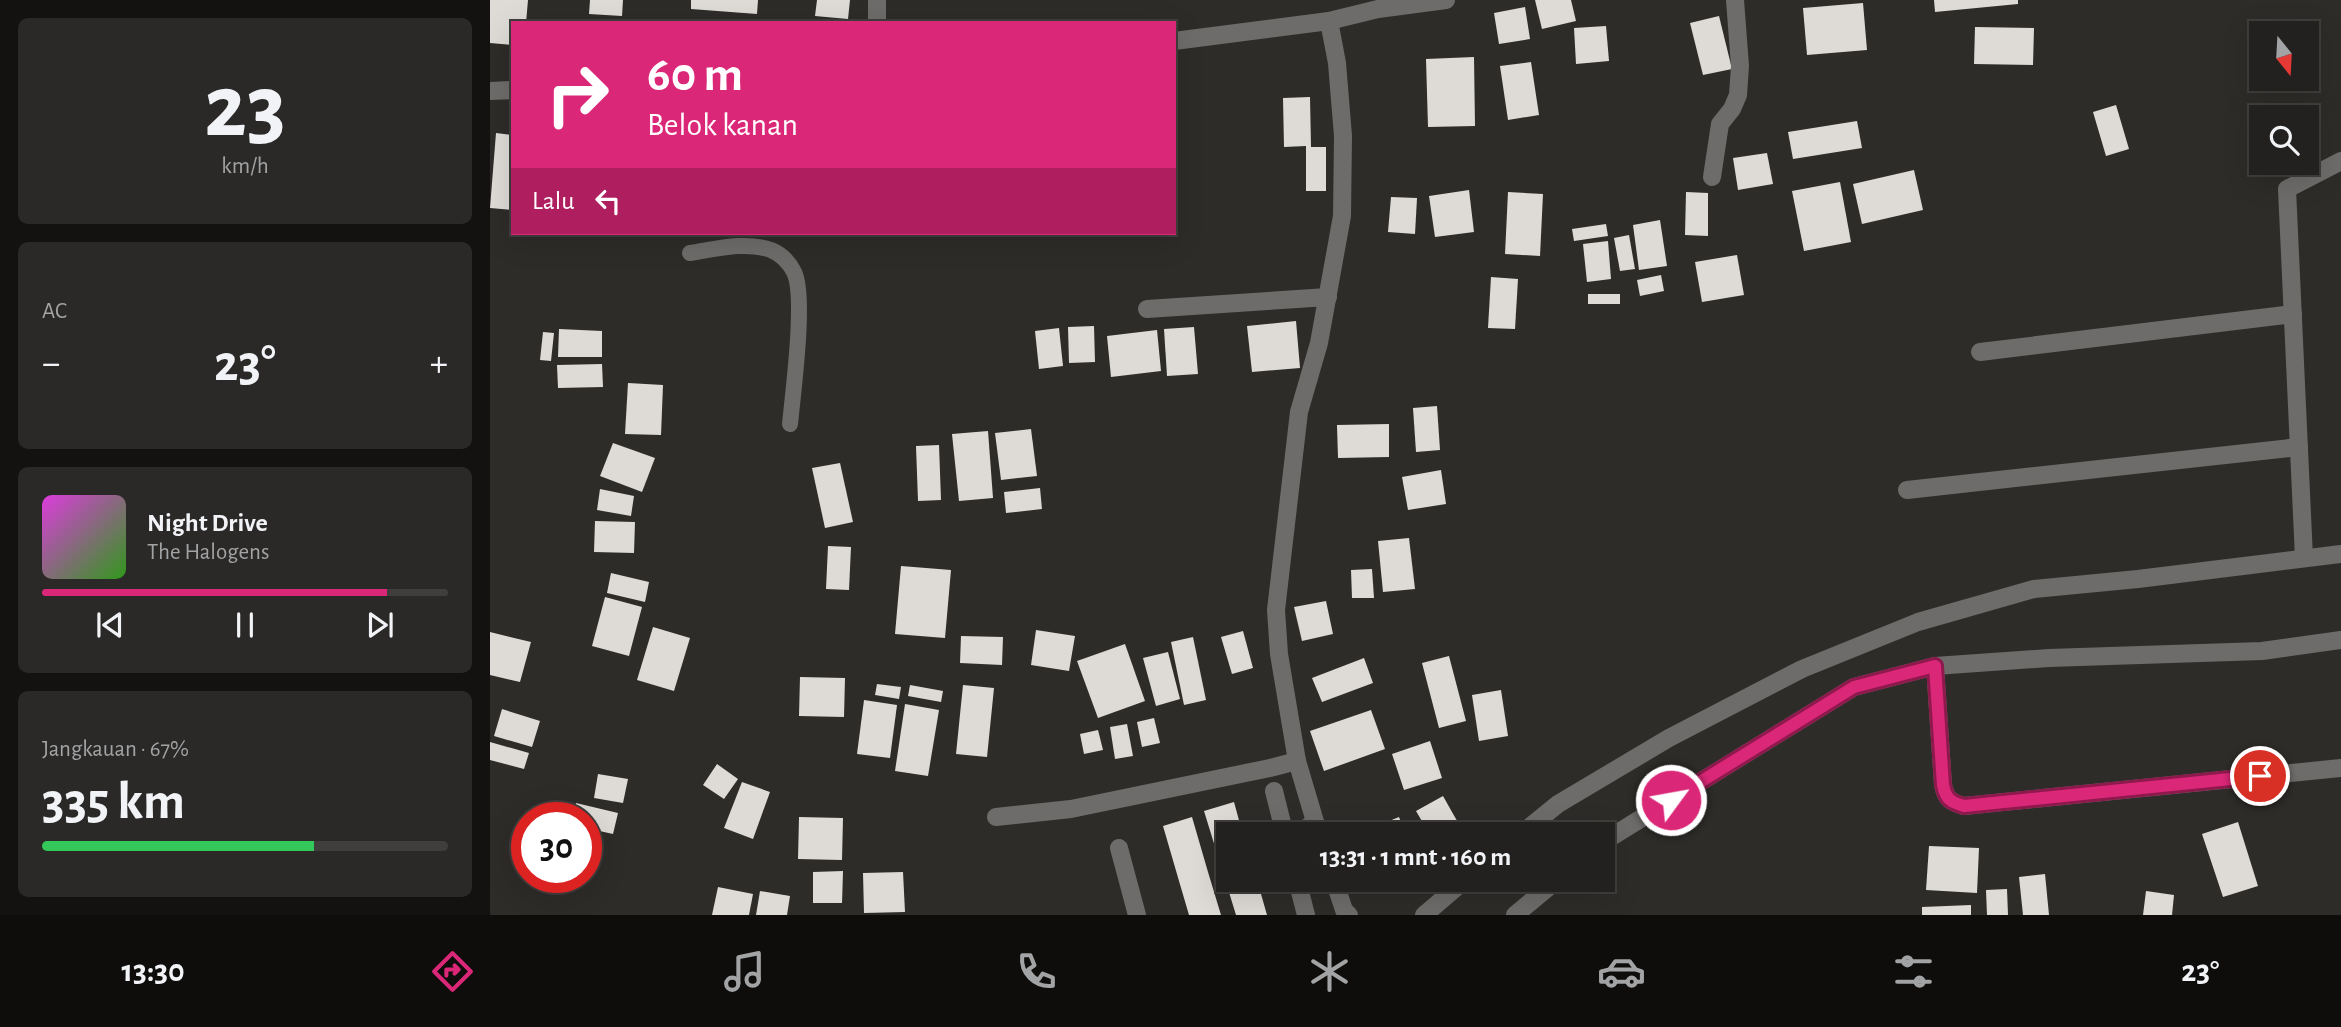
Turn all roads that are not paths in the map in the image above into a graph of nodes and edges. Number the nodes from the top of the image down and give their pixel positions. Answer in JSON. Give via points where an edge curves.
{"nodes":[{"id":1,"x":877,"y":0,"type":"edge"},
{"id":2,"x":1446,"y":0,"type":"edge"},
{"id":3,"x":1735,"y":0,"type":"edge"},
{"id":4,"x":1378,"y":5,"type":"edge"},
{"id":5,"x":1329,"y":20,"type":"junction"},
{"id":6,"x":877,"y":21,"type":"edge"},
{"id":7,"x":1176,"y":41,"type":"edge"},
{"id":8,"x":511,"y":90,"type":"edge"},
{"id":9,"x":490,"y":91,"type":"edge"},
{"id":10,"x":2341,"y":161,"type":"edge"},
{"id":11,"x":1712,"y":177,"type":"dead end"},
{"id":12,"x":747,"y":239,"type":"edge"},
{"id":13,"x":690,"y":253,"type":"dead end"},
{"id":14,"x":1328,"y":297,"type":"junction"},
{"id":15,"x":1147,"y":309,"type":"dead end"},
{"id":16,"x":2292,"y":314,"type":"junction"},
{"id":17,"x":1980,"y":352,"type":"dead end"},
{"id":18,"x":790,"y":424,"type":"dead end"},
{"id":19,"x":2299,"y":447,"type":"junction"},
{"id":20,"x":1907,"y":490,"type":"dead end"},
{"id":21,"x":2341,"y":554,"type":"edge"},
{"id":22,"x":2304,"y":558,"type":"junction"},
{"id":23,"x":2341,"y":640,"type":"edge"},
{"id":24,"x":1935,"y":666,"type":"junction"},
{"id":25,"x":1297,"y":761,"type":"junction"},
{"id":26,"x":2341,"y":768,"type":"edge"},
{"id":27,"x":1274,"y":792,"type":"dead end"},
{"id":28,"x":996,"y":817,"type":"dead end"},
{"id":29,"x":1282,"y":822,"type":"edge"},
{"id":30,"x":1315,"y":822,"type":"edge"},
{"id":31,"x":1536,"y":822,"type":"edge"},
{"id":32,"x":1615,"y":835,"type":"edge"},
{"id":33,"x":1119,"y":848,"type":"dead end"},
{"id":34,"x":1300,"y":892,"type":"edge"},
{"id":35,"x":1338,"y":892,"type":"edge"},
{"id":36,"x":1451,"y":892,"type":"edge"},
{"id":37,"x":1543,"y":892,"type":"edge"},
{"id":38,"x":1137,"y":915,"type":"edge"},
{"id":39,"x":1306,"y":915,"type":"edge"},
{"id":40,"x":1349,"y":915,"type":"edge"},
{"id":41,"x":1424,"y":915,"type":"edge"},
{"id":42,"x":1515,"y":915,"type":"edge"}],
"edges":[{"from":1,"to":6,"type":"street"},
{"from":2,"to":4,"type":"street"},
{"from":3,"to":11,"type":"street","via":[[1738,95],[1720,124]]},
{"from":4,"to":5,"type":"street"},
{"from":5,"to":7,"type":"street"},
{"from":5,"to":14,"type":"street","via":[[1337,63],[1344,177]]},
{"from":8,"to":9,"type":"street"},
{"from":10,"to":16,"type":"street","via":[[2287,190]]},
{"from":12,"to":13,"type":"lane"},
{"from":12,"to":18,"type":"lane","via":[[785,258],[795,274],[800,304]]},
{"from":14,"to":15,"type":"street"},
{"from":14,"to":25,"type":"street","via":[[1300,412],[1276,610]]},
{"from":16,"to":17,"type":"street"},
{"from":16,"to":19,"type":"street"},
{"from":19,"to":20,"type":"street"},
{"from":19,"to":22,"type":"street"},
{"from":21,"to":22,"type":"street"},
{"from":22,"to":31,"type":"street","via":[[2034,589],[1918,622],[1802,669],[1669,738]]},
{"from":23,"to":24,"type":"street","via":[[2262,651]]},
{"from":24,"to":26,"type":"street","via":[[1945,795],[1964,806]]},
{"from":24,"to":32,"type":"street","via":[[1854,687]]},
{"from":25,"to":28,"type":"street","via":[[1071,808]]},
{"from":25,"to":30,"type":"street"},
{"from":27,"to":29,"type":"street"},
{"from":33,"to":38,"type":"street"},
{"from":34,"to":39,"type":"street"},
{"from":35,"to":40,"type":"street"},
{"from":36,"to":41,"type":"street"},
{"from":37,"to":42,"type":"street"}]}
